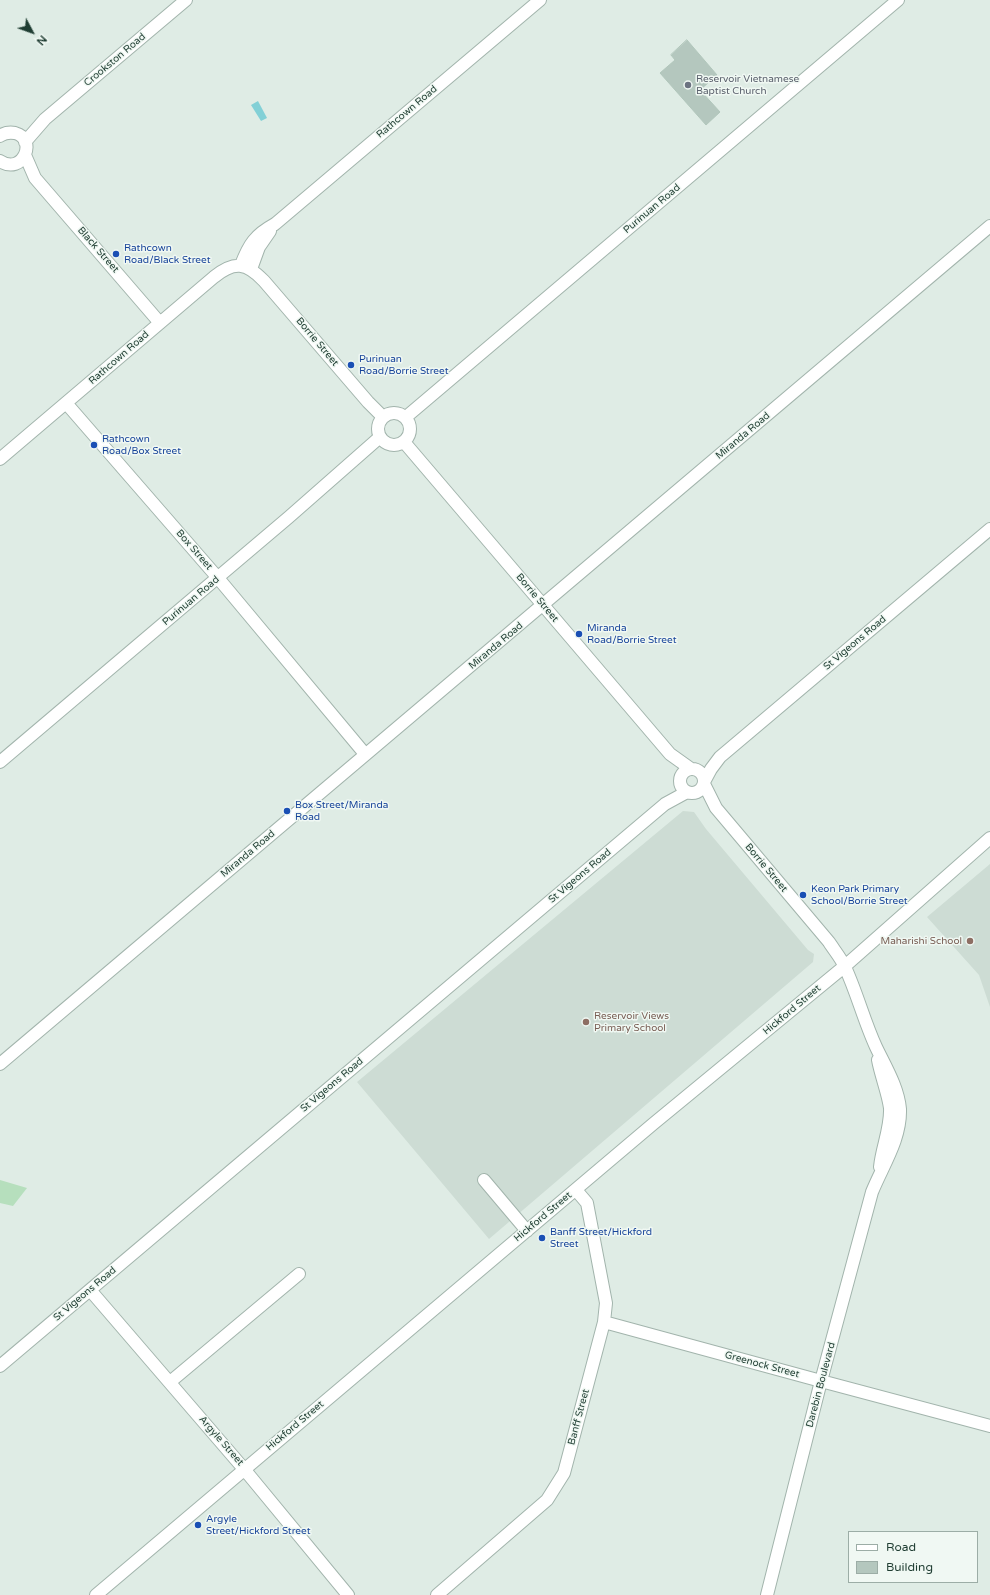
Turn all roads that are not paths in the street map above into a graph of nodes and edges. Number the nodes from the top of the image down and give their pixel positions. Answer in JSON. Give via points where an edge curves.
{"nodes":[{"id":1,"x":186,"y":0,"type":"edge"},
{"id":2,"x":540,"y":0,"type":"edge"},
{"id":3,"x":898,"y":0,"type":"edge"},
{"id":4,"x":10,"y":134,"type":"edge"},
{"id":5,"x":25,"y":155,"type":"junction"},
{"id":6,"x":4,"y":163,"type":"edge"},
{"id":7,"x":36,"y":178,"type":"junction"},
{"id":8,"x":990,"y":226,"type":"edge"},
{"id":9,"x":246,"y":267,"type":"junction"},
{"id":10,"x":160,"y":323,"type":"junction"},
{"id":11,"x":66,"y":403,"type":"junction"},
{"id":12,"x":383,"y":417,"type":"junction"},
{"id":13,"x":406,"y":417,"type":"junction"},
{"id":14,"x":380,"y":437,"type":"junction"},
{"id":15,"x":404,"y":442,"type":"junction"},
{"id":16,"x":0,"y":459,"type":"edge"},
{"id":17,"x":989,"y":533,"type":"edge"},
{"id":18,"x":218,"y":578,"type":"junction"},
{"id":19,"x":544,"y":606,"type":"junction"},
{"id":20,"x":365,"y":754,"type":"junction"},
{"id":21,"x":670,"y":754,"type":"junction"},
{"id":22,"x":720,"y":757,"type":"junction"},
{"id":23,"x":0,"y":762,"type":"edge"},
{"id":24,"x":694,"y":769,"type":"junction"},
{"id":25,"x":680,"y":780,"type":"junction"},
{"id":26,"x":704,"y":783,"type":"junction"},
{"id":27,"x":690,"y":792,"type":"junction"},
{"id":28,"x":665,"y":804,"type":"junction"},
{"id":29,"x":716,"y":808,"type":"junction"},
{"id":30,"x":990,"y":838,"type":"edge"},
{"id":31,"x":845,"y":966,"type":"junction"},
{"id":32,"x":0,"y":1064,"type":"edge"},
{"id":33,"x":484,"y":1180,"type":"dead end"},
{"id":34,"x":576,"y":1190,"type":"junction"},
{"id":35,"x":527,"y":1231,"type":"junction"},
{"id":36,"x":299,"y":1274,"type":"dead end"},
{"id":37,"x":90,"y":1290,"type":"junction"},
{"id":38,"x":604,"y":1322,"type":"junction"},
{"id":39,"x":0,"y":1366,"type":"edge"},
{"id":40,"x":821,"y":1381,"type":"junction"},
{"id":41,"x":170,"y":1382,"type":"junction"},
{"id":42,"x":990,"y":1426,"type":"edge"},
{"id":43,"x":244,"y":1469,"type":"junction"},
{"id":44,"x":96,"y":1595,"type":"edge"},
{"id":45,"x":348,"y":1595,"type":"edge"},
{"id":46,"x":437,"y":1595,"type":"edge"},
{"id":47,"x":768,"y":1595,"type":"edge"}],
"edges":[{"from":1,"to":4,"type":"street","name":"Crookston Road","via":[[45,119]]},
{"from":2,"to":9,"type":"street","name":"Rathcown Road","via":[[276,224]]},
{"from":3,"to":13,"type":"street","name":"Purinuan Road"},
{"from":4,"to":5,"type":"street","via":[[26,146]]},
{"from":5,"to":6,"type":"street","via":[[19,161]]},
{"from":5,"to":7,"type":"street","name":"Black Street"},
{"from":6,"to":7,"type":"street","name":"Black Street"},
{"from":7,"to":10,"type":"street","name":"Black Street"},
{"from":8,"to":19,"type":"street","name":"Miranda Road"},
{"from":9,"to":10,"type":"street","name":"Rathcown Road","via":[[230,266],[223,269]]},
{"from":9,"to":12,"type":"street","name":"Borrie Street","via":[[264,281]]},
{"from":10,"to":11,"type":"street","name":"Rathcown Road"},
{"from":11,"to":16,"type":"street","name":"Rathcown Road"},
{"from":11,"to":18,"type":"street","name":"Box Street"},
{"from":12,"to":13,"type":"street","via":[[397,412]]},
{"from":12,"to":14,"type":"street","via":[[378,427]]},
{"from":13,"to":15,"type":"street","via":[[410,431]]},
{"from":14,"to":15,"type":"street","via":[[388,444],[398,445]]},
{"from":14,"to":18,"type":"street","name":"Purinuan Road"},
{"from":15,"to":19,"type":"street","name":"Borrie Street"},
{"from":17,"to":22,"type":"street","name":"St Vigeons Road"},
{"from":18,"to":20,"type":"street","name":"Box Street"},
{"from":18,"to":23,"type":"street","name":"Purinuan Road"},
{"from":19,"to":20,"type":"street","name":"Miranda Road"},
{"from":19,"to":21,"type":"street","name":"Borrie Street"},
{"from":20,"to":32,"type":"street","name":"Miranda Road"},
{"from":21,"to":24,"type":"street","name":"Borrie Street"},
{"from":21,"to":25,"type":"street","name":"Borrie Street"},
{"from":22,"to":24,"type":"street","name":"St Vigeons Road"},
{"from":22,"to":26,"type":"street","name":"St Vigeons Road"},
{"from":24,"to":25,"type":"street","via":[[684,772]]},
{"from":24,"to":26,"type":"street","via":[[703,775]]},
{"from":25,"to":27,"type":"street","via":[[682,788]]},
{"from":25,"to":28,"type":"street","name":"St Vigeons Road"},
{"from":26,"to":27,"type":"street","via":[[700,790]]},
{"from":26,"to":29,"type":"street","name":"Borrie Street"},
{"from":27,"to":28,"type":"street","name":"St Vigeons Road"},
{"from":27,"to":29,"type":"street","name":"Borrie Street"},
{"from":28,"to":37,"type":"street","name":"St Vigeons Road"},
{"from":29,"to":31,"type":"street","name":"Borrie Street","via":[[829,942]]},
{"from":30,"to":31,"type":"street","name":"Hickford Street"},
{"from":31,"to":34,"type":"street","name":"Hickford Street"},
{"from":31,"to":40,"type":"street","name":"Darebin Boulevard","via":[[876,1047],[890,1109],[878,1176]]},
{"from":33,"to":35,"type":"street"},
{"from":34,"to":35,"type":"street","name":"Hickford Street"},
{"from":34,"to":38,"type":"street","name":"Banff Street","via":[[587,1204],[606,1303]]},
{"from":35,"to":43,"type":"street","name":"Hickford Street"},
{"from":36,"to":41,"type":"street"},
{"from":37,"to":39,"type":"street","name":"St Vigeons Road"},
{"from":37,"to":41,"type":"street","name":"Argyle Street"},
{"from":38,"to":40,"type":"street","name":"Greenock Street"},
{"from":38,"to":46,"type":"street","name":"Banff Street","via":[[564,1474],[547,1500]]},
{"from":40,"to":42,"type":"street","name":"Greenock Street"},
{"from":40,"to":47,"type":"street","name":"Darebin Boulevard"},
{"from":41,"to":43,"type":"street","name":"Argyle Street"},
{"from":43,"to":44,"type":"street","name":"Hickford Street"},
{"from":43,"to":45,"type":"street","name":"Argyle Street"}]}
